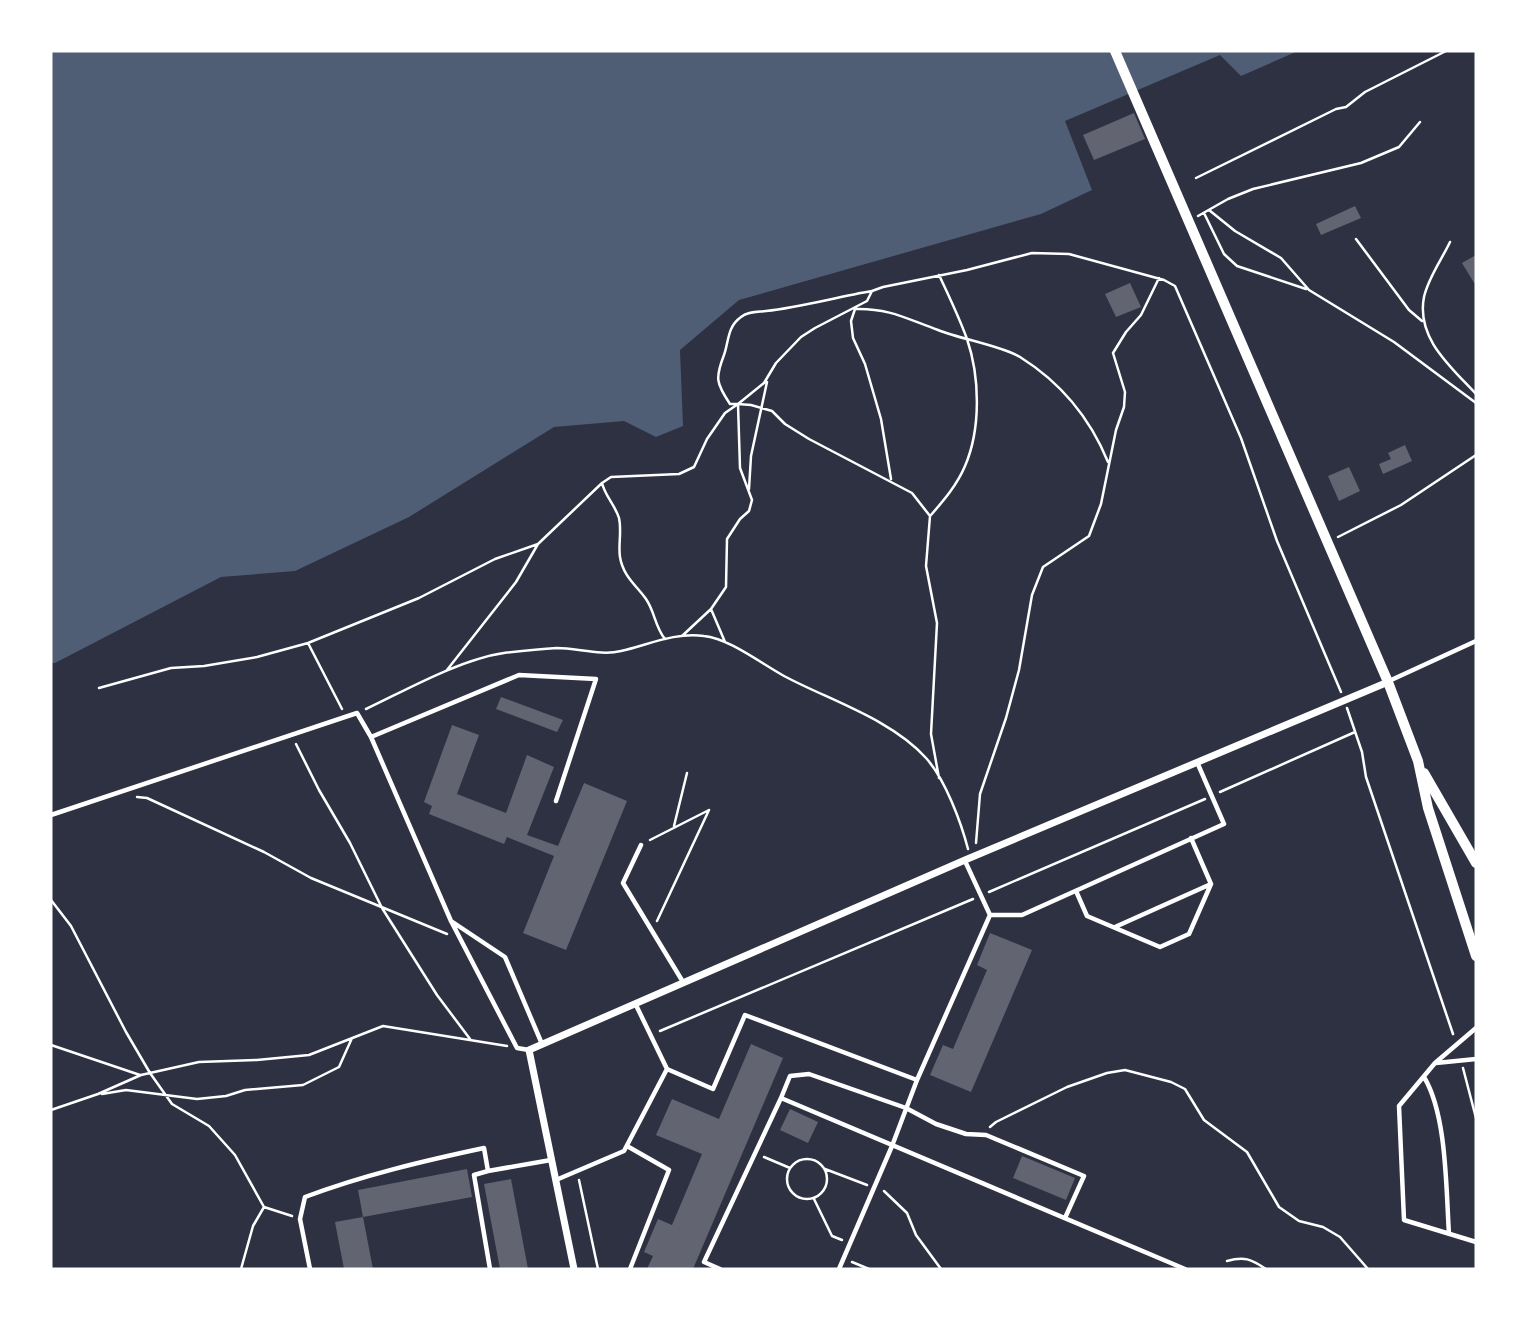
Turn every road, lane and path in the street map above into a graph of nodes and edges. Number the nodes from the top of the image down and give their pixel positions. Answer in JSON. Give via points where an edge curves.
{"nodes":[{"id":1,"x":1115,"y":51,"type":"edge"},
{"id":2,"x":1446,"y":51,"type":"edge"},
{"id":3,"x":1419,"y":122,"type":"dead end"},
{"id":4,"x":1196,"y":178,"type":"dead end"},
{"id":5,"x":1209,"y":210,"type":"junction"},
{"id":6,"x":1204,"y":213,"type":"junction"},
{"id":7,"x":1189,"y":221,"type":"junction"},
{"id":8,"x":1356,"y":239,"type":"dead end"},
{"id":9,"x":1450,"y":242,"type":"dead end"},
{"id":10,"x":939,"y":275,"type":"junction"},
{"id":11,"x":1159,"y":278,"type":"junction"},
{"id":12,"x":1309,"y":290,"type":"junction"},
{"id":13,"x":872,"y":291,"type":"junction"},
{"id":14,"x":855,"y":309,"type":"junction"},
{"id":15,"x":1422,"y":321,"type":"junction"},
{"id":16,"x":967,"y":340,"type":"junction"},
{"id":17,"x":768,"y":379,"type":"junction"},
{"id":18,"x":1476,"y":394,"type":"edge"},
{"id":19,"x":1476,"y":403,"type":"edge"},
{"id":20,"x":738,"y":404,"type":"junction"},
{"id":21,"x":761,"y":408,"type":"junction"},
{"id":22,"x":1476,"y":455,"type":"edge"},
{"id":23,"x":1108,"y":462,"type":"junction"},
{"id":24,"x":891,"y":480,"type":"junction"},
{"id":25,"x":602,"y":484,"type":"junction"},
{"id":26,"x":749,"y":492,"type":"junction"},
{"id":27,"x":930,"y":516,"type":"junction"},
{"id":28,"x":1328,"y":543,"type":"junction"},
{"id":29,"x":538,"y":544,"type":"junction"},
{"id":30,"x":711,"y":609,"type":"junction"},
{"id":31,"x":682,"y":636,"type":"junction"},
{"id":32,"x":665,"y":639,"type":"junction"},
{"id":33,"x":1476,"y":641,"type":"edge"},
{"id":34,"x":308,"y":643,"type":"junction"},
{"id":35,"x":726,"y":643,"type":"junction"},
{"id":36,"x":445,"y":673,"type":"junction"},
{"id":37,"x":1388,"y":682,"type":"junction"},
{"id":38,"x":99,"y":688,"type":"dead end"},
{"id":39,"x":1345,"y":700,"type":"junction"},
{"id":40,"x":357,"y":713,"type":"junction"},
{"id":41,"x":346,"y":717,"type":"junction"},
{"id":42,"x":1355,"y":732,"type":"junction"},
{"id":43,"x":292,"y":735,"type":"junction"},
{"id":44,"x":371,"y":737,"type":"junction"},
{"id":45,"x":1418,"y":761,"type":"junction"},
{"id":46,"x":1197,"y":762,"type":"junction"},
{"id":47,"x":687,"y":773,"type":"dead end"},
{"id":48,"x":939,"y":778,"type":"junction"},
{"id":49,"x":1212,"y":796,"type":"junction"},
{"id":50,"x":135,"y":797,"type":"dead end"},
{"id":51,"x":556,"y":801,"type":"dead end"},
{"id":52,"x":51,"y":815,"type":"edge"},
{"id":53,"x":674,"y":826,"type":"junction"},
{"id":54,"x":1191,"y":838,"type":"junction"},
{"id":55,"x":640,"y":845,"type":"joint"},
{"id":56,"x":976,"y":848,"type":"dead end"},
{"id":57,"x":969,"y":851,"type":"dead end"},
{"id":58,"x":965,"y":860,"type":"junction"},
{"id":59,"x":1476,"y":863,"type":"edge"},
{"id":60,"x":1211,"y":884,"type":"junction"},
{"id":61,"x":1076,"y":891,"type":"junction"},
{"id":62,"x":981,"y":896,"type":"junction"},
{"id":63,"x":51,"y":900,"type":"edge"},
{"id":64,"x":382,"y":908,"type":"junction"},
{"id":65,"x":990,"y":915,"type":"junction"},
{"id":66,"x":451,"y":921,"type":"junction"},
{"id":67,"x":1114,"y":927,"type":"junction"},
{"id":68,"x":652,"y":931,"type":"junction"},
{"id":69,"x":460,"y":939,"type":"junction"},
{"id":70,"x":1476,"y":956,"type":"edge"},
{"id":71,"x":683,"y":982,"type":"junction"},
{"id":72,"x":635,"y":1003,"type":"junction"},
{"id":73,"x":1476,"y":1028,"type":"edge"},
{"id":74,"x":651,"y":1035,"type":"junction"},
{"id":75,"x":352,"y":1038,"type":"junction"},
{"id":76,"x":471,"y":1040,"type":"junction"},
{"id":77,"x":51,"y":1045,"type":"edge"},
{"id":78,"x":542,"y":1045,"type":"junction"},
{"id":79,"x":1457,"y":1045,"type":"junction"},
{"id":80,"x":517,"y":1048,"type":"junction"},
{"id":81,"x":529,"y":1050,"type":"junction"},
{"id":82,"x":1476,"y":1059,"type":"edge"},
{"id":83,"x":1461,"y":1061,"type":"junction"},
{"id":84,"x":1435,"y":1063,"type":"junction"},
{"id":85,"x":667,"y":1069,"type":"junction"},
{"id":86,"x":150,"y":1073,"type":"junction"},
{"id":87,"x":141,"y":1075,"type":"junction"},
{"id":88,"x":1423,"y":1077,"type":"junction"},
{"id":89,"x":917,"y":1080,"type":"junction"},
{"id":90,"x":98,"y":1094,"type":"junction"},
{"id":91,"x":167,"y":1097,"type":"junction"},
{"id":92,"x":781,"y":1098,"type":"junction"},
{"id":93,"x":906,"y":1108,"type":"junction"},
{"id":94,"x":51,"y":1110,"type":"edge"},
{"id":95,"x":1476,"y":1118,"type":"edge"},
{"id":96,"x":983,"y":1135,"type":"junction"},
{"id":97,"x":627,"y":1146,"type":"junction"},
{"id":98,"x":892,"y":1146,"type":"junction"},
{"id":99,"x":755,"y":1153,"type":"junction"},
{"id":100,"x":551,"y":1160,"type":"junction"},
{"id":101,"x":790,"y":1168,"type":"junction"},
{"id":102,"x":825,"y":1169,"type":"junction"},
{"id":103,"x":577,"y":1170,"type":"junction"},
{"id":104,"x":488,"y":1171,"type":"junction"},
{"id":105,"x":555,"y":1180,"type":"junction"},
{"id":106,"x":875,"y":1185,"type":"junction"},
{"id":107,"x":814,"y":1199,"type":"junction"},
{"id":108,"x":264,"y":1207,"type":"junction"},
{"id":109,"x":1065,"y":1218,"type":"junction"},
{"id":110,"x":300,"y":1219,"type":"junction"},
{"id":111,"x":1449,"y":1234,"type":"junction"},
{"id":112,"x":1476,"y":1242,"type":"edge"},
{"id":113,"x":850,"y":1244,"type":"junction"},
{"id":114,"x":844,"y":1258,"type":"junction"},
{"id":115,"x":1227,"y":1261,"type":"dead end"},
{"id":116,"x":242,"y":1269,"type":"edge"},
{"id":117,"x":310,"y":1269,"type":"edge"},
{"id":118,"x":490,"y":1269,"type":"edge"},
{"id":119,"x":574,"y":1269,"type":"edge"},
{"id":120,"x":598,"y":1269,"type":"edge"},
{"id":121,"x":630,"y":1269,"type":"edge"},
{"id":122,"x":720,"y":1269,"type":"edge"},
{"id":123,"x":839,"y":1269,"type":"edge"},
{"id":124,"x":869,"y":1269,"type":"edge"},
{"id":125,"x":941,"y":1269,"type":"edge"},
{"id":126,"x":1185,"y":1269,"type":"edge"},
{"id":127,"x":1266,"y":1269,"type":"edge"},
{"id":128,"x":1368,"y":1269,"type":"edge"}],
"edges":[{"from":1,"to":7,"type":"street"},
{"from":2,"to":4,"type":"path","via":[[1365,92],[1346,107]]},
{"from":3,"to":5,"type":"path","via":[[1399,147],[1361,163],[1253,189]]},
{"from":5,"to":6,"type":"path"},
{"from":5,"to":12,"type":"path","via":[[1235,232],[1282,258]]},
{"from":6,"to":7,"type":"path"},
{"from":6,"to":12,"type":"path","via":[[1224,254],[1237,266]]},
{"from":7,"to":28,"type":"street"},
{"from":8,"to":15,"type":"path"},
{"from":9,"to":15,"type":"path","via":[[1424,294]]},
{"from":10,"to":11,"type":"path","via":[[1032,253],[1069,254]]},
{"from":10,"to":13,"type":"path"},
{"from":10,"to":16,"type":"path"},
{"from":11,"to":23,"type":"path","via":[[1141,315],[1113,353],[1125,392]]},
{"from":11,"to":39,"type":"path","via":[[1175,286]]},
{"from":12,"to":19,"type":"path","via":[[1394,342]]},
{"from":13,"to":14,"type":"path"},
{"from":13,"to":20,"type":"path","via":[[739,318],[728,334],[716,374],[730,404]]},
{"from":14,"to":16,"type":"path","via":[[883,309]]},
{"from":14,"to":17,"type":"path","via":[[801,337],[776,363]]},
{"from":14,"to":24,"type":"path","via":[[853,338],[881,419]]},
{"from":15,"to":18,"type":"path","via":[[1442,358]]},
{"from":16,"to":23,"type":"path","via":[[1019,356],[1044,374],[1068,396],[1099,440]]},
{"from":16,"to":27,"type":"path","via":[[978,405],[974,426],[965,466]]},
{"from":17,"to":20,"type":"path"},
{"from":17,"to":21,"type":"path"},
{"from":20,"to":21,"type":"path"},
{"from":20,"to":25,"type":"path","via":[[716,424],[694,467],[679,474],[611,477]]},
{"from":20,"to":26,"type":"path","via":[[740,468]]},
{"from":21,"to":24,"type":"path","via":[[809,439]]},
{"from":21,"to":26,"type":"path"},
{"from":22,"to":28,"type":"path","via":[[1401,505]]},
{"from":23,"to":56,"type":"path","via":[[1101,504],[1089,536],[1042,567],[1032,595],[1019,670],[980,794]]},
{"from":24,"to":27,"type":"path","via":[[912,493]]},
{"from":25,"to":29,"type":"path"},
{"from":25,"to":32,"type":"path","via":[[620,520],[622,567],[646,599]]},
{"from":26,"to":30,"type":"path","via":[[749,512],[727,539],[726,587]]},
{"from":27,"to":48,"type":"path","via":[[926,566],[937,623],[930,734]]},
{"from":28,"to":37,"type":"street"},
{"from":29,"to":34,"type":"path"},
{"from":29,"to":36,"type":"path"},
{"from":30,"to":31,"type":"path"},
{"from":30,"to":35,"type":"path"},
{"from":31,"to":32,"type":"path"},
{"from":31,"to":35,"type":"path","via":[[705,635]]},
{"from":32,"to":36,"type":"path","via":[[618,652],[557,648],[501,653]]},
{"from":33,"to":37,"type":"lane"},
{"from":34,"to":38,"type":"path","via":[[257,657],[171,668]]},
{"from":34,"to":41,"type":"path"},
{"from":35,"to":48,"type":"path","via":[[906,740]]},
{"from":36,"to":40,"type":"path"},
{"from":37,"to":39,"type":"street"},
{"from":37,"to":45,"type":"street"},
{"from":39,"to":42,"type":"path"},
{"from":39,"to":46,"type":"street"},
{"from":40,"to":41,"type":"lane"},
{"from":40,"to":44,"type":"lane"},
{"from":41,"to":43,"type":"lane"},
{"from":42,"to":49,"type":"path"},
{"from":42,"to":79,"type":"path"},
{"from":43,"to":52,"type":"lane"},
{"from":43,"to":64,"type":"path"},
{"from":44,"to":51,"type":"lane","via":[[519,675],[596,679]]},
{"from":44,"to":66,"type":"lane"},
{"from":45,"to":59,"type":"street"},
{"from":45,"to":70,"type":"street","via":[[1428,808]]},
{"from":46,"to":49,"type":"lane"},
{"from":46,"to":58,"type":"street"},
{"from":47,"to":53,"type":"path"},
{"from":48,"to":57,"type":"path"},
{"from":49,"to":54,"type":"lane","via":[[1224,824]]},
{"from":49,"to":62,"type":"path"},
{"from":50,"to":64,"type":"path","via":[[171,808]]},
{"from":53,"to":55,"type":"path"},
{"from":53,"to":68,"type":"path","via":[[709,810]]},
{"from":54,"to":60,"type":"lane"},
{"from":54,"to":61,"type":"lane"},
{"from":55,"to":68,"type":"lane","via":[[623,883]]},
{"from":58,"to":62,"type":"lane"},
{"from":58,"to":71,"type":"street"},
{"from":60,"to":67,"type":"lane"},
{"from":60,"to":67,"type":"lane","via":[[1189,934],[1160,947]]},
{"from":61,"to":65,"type":"lane","via":[[1023,915]]},
{"from":61,"to":67,"type":"lane","via":[[1087,916]]},
{"from":62,"to":65,"type":"lane"},
{"from":62,"to":74,"type":"path"},
{"from":63,"to":86,"type":"path","via":[[71,926]]},
{"from":64,"to":69,"type":"path"},
{"from":64,"to":76,"type":"path"},
{"from":65,"to":89,"type":"lane"},
{"from":66,"to":69,"type":"lane"},
{"from":66,"to":78,"type":"lane","via":[[505,957]]},
{"from":68,"to":71,"type":"lane"},
{"from":69,"to":80,"type":"lane"},
{"from":71,"to":72,"type":"street"},
{"from":72,"to":74,"type":"lane"},
{"from":72,"to":78,"type":"street"},
{"from":73,"to":79,"type":"lane"},
{"from":74,"to":85,"type":"lane"},
{"from":75,"to":76,"type":"path","via":[[383,1026]]},
{"from":75,"to":86,"type":"path","via":[[309,1055],[200,1062]]},
{"from":75,"to":91,"type":"path","via":[[339,1067],[303,1085],[206,1098]]},
{"from":76,"to":80,"type":"path"},
{"from":77,"to":87,"type":"path"},
{"from":78,"to":81,"type":"street"},
{"from":79,"to":84,"type":"lane"},
{"from":80,"to":81,"type":"lane"},
{"from":81,"to":100,"type":"street"},
{"from":82,"to":83,"type":"lane"},
{"from":83,"to":84,"type":"lane"},
{"from":83,"to":95,"type":"path"},
{"from":84,"to":88,"type":"lane"},
{"from":85,"to":89,"type":"lane","via":[[713,1089],[745,1015]]},
{"from":85,"to":97,"type":"lane"},
{"from":86,"to":87,"type":"path"},
{"from":86,"to":91,"type":"path"},
{"from":87,"to":90,"type":"path"},
{"from":88,"to":111,"type":"lane","via":[[1433,1092],[1444,1157]]},
{"from":88,"to":111,"type":"lane","via":[[1399,1106],[1404,1220]]},
{"from":89,"to":93,"type":"lane"},
{"from":90,"to":91,"type":"path","via":[[126,1090]]},
{"from":90,"to":94,"type":"path"},
{"from":91,"to":108,"type":"path","via":[[209,1126],[235,1155]]},
{"from":92,"to":93,"type":"lane","via":[[790,1076],[809,1074]]},
{"from":92,"to":98,"type":"lane"},
{"from":92,"to":99,"type":"lane"},
{"from":93,"to":96,"type":"lane","via":[[936,1124]]},
{"from":93,"to":98,"type":"lane"},
{"from":96,"to":109,"type":"lane","via":[[1084,1176]]},
{"from":96,"to":128,"type":"path","via":[[996,1122],[1032,1103],[1107,1073],[1125,1070],[1171,1082],[1185,1089],[1204,1120],[1247,1152],[1279,1207],[1299,1221],[1340,1237]]},
{"from":97,"to":103,"type":"lane"},
{"from":97,"to":121,"type":"lane","via":[[669,1170]]},
{"from":98,"to":106,"type":"lane"},
{"from":98,"to":109,"type":"lane"},
{"from":99,"to":101,"type":"path"},
{"from":99,"to":122,"type":"lane","via":[[704,1262]]},
{"from":100,"to":104,"type":"lane"},
{"from":100,"to":105,"type":"street"},
{"from":101,"to":102,"type":"path","via":[[807,1159]]},
{"from":101,"to":107,"type":"path","via":[[786,1179],[791,1193]]},
{"from":102,"to":106,"type":"path"},
{"from":102,"to":107,"type":"path","via":[[825,1188]]},
{"from":103,"to":105,"type":"lane"},
{"from":103,"to":120,"type":"path"},
{"from":104,"to":110,"type":"lane","via":[[484,1148],[416,1162],[305,1197]]},
{"from":104,"to":118,"type":"lane","via":[[474,1175]]},
{"from":105,"to":119,"type":"street"},
{"from":106,"to":113,"type":"lane"},
{"from":106,"to":125,"type":"path","via":[[907,1213],[916,1235]]},
{"from":107,"to":113,"type":"path","via":[[832,1236]]},
{"from":108,"to":110,"type":"path"},
{"from":108,"to":116,"type":"path","via":[[253,1226]]},
{"from":109,"to":126,"type":"lane"},
{"from":110,"to":117,"type":"lane"},
{"from":111,"to":112,"type":"lane"},
{"from":113,"to":114,"type":"lane"},
{"from":114,"to":123,"type":"lane"},
{"from":114,"to":124,"type":"path"},
{"from":115,"to":127,"type":"path","via":[[1251,1259]]}]}
